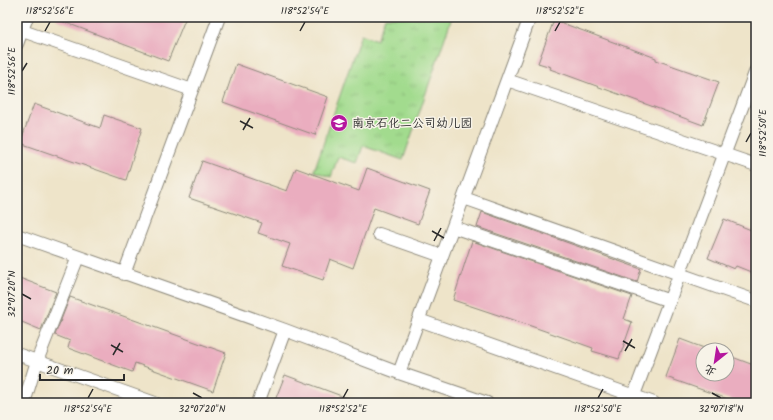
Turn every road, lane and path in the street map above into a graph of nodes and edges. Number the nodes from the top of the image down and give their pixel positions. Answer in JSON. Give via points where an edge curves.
{"nodes":[{"id":1,"x":27,"y":17,"type":"edge"},
{"id":2,"x":219,"y":17,"type":"edge"},
{"id":3,"x":530,"y":17,"type":"edge"},
{"id":4,"x":19,"y":30,"type":"edge"},
{"id":5,"x":17,"y":44,"type":"edge"},
{"id":6,"x":756,"y":70,"type":"edge"},
{"id":7,"x":507,"y":80,"type":"junction"},
{"id":8,"x":192,"y":90,"type":"junction"},
{"id":9,"x":724,"y":154,"type":"junction"},
{"id":10,"x":756,"y":165,"type":"edge"},
{"id":11,"x":464,"y":198,"type":"junction"},
{"id":12,"x":453,"y":227,"type":"junction"},
{"id":13,"x":379,"y":234,"type":"dead end"},
{"id":14,"x":17,"y":235,"type":"edge"},
{"id":15,"x":442,"y":256,"type":"junction"},
{"id":16,"x":78,"y":257,"type":"junction"},
{"id":17,"x":124,"y":274,"type":"junction"},
{"id":18,"x":680,"y":274,"type":"junction"},
{"id":19,"x":670,"y":301,"type":"junction"},
{"id":20,"x":756,"y":301,"type":"edge"},
{"id":21,"x":419,"y":320,"type":"junction"},
{"id":22,"x":285,"y":330,"type":"junction"},
{"id":23,"x":17,"y":354,"type":"edge"},
{"id":24,"x":37,"y":361,"type":"junction"},
{"id":25,"x":399,"y":373,"type":"junction"},
{"id":26,"x":633,"y":400,"type":"edge"},
{"id":27,"x":24,"y":403,"type":"edge"},
{"id":28,"x":155,"y":403,"type":"edge"},
{"id":29,"x":258,"y":403,"type":"edge"},
{"id":30,"x":487,"y":403,"type":"edge"},
{"id":31,"x":654,"y":403,"type":"edge"}],
"edges":[{"from":1,"to":4,"type":"lane"},
{"from":2,"to":8,"type":"lane"},
{"from":3,"to":7,"type":"lane"},
{"from":4,"to":5,"type":"lane"},
{"from":4,"to":8,"type":"lane"},
{"from":6,"to":9,"type":"lane"},
{"from":7,"to":9,"type":"lane"},
{"from":7,"to":11,"type":"lane"},
{"from":8,"to":17,"type":"lane"},
{"from":9,"to":10,"type":"lane"},
{"from":9,"to":18,"type":"lane"},
{"from":11,"to":12,"type":"lane"},
{"from":11,"to":18,"type":"lane"},
{"from":12,"to":15,"type":"lane"},
{"from":12,"to":19,"type":"lane"},
{"from":13,"to":15,"type":"lane"},
{"from":14,"to":16,"type":"lane"},
{"from":15,"to":21,"type":"lane"},
{"from":16,"to":17,"type":"lane"},
{"from":16,"to":24,"type":"lane"},
{"from":17,"to":22,"type":"lane"},
{"from":18,"to":19,"type":"lane"},
{"from":18,"to":20,"type":"lane"},
{"from":19,"to":26,"type":"lane"},
{"from":21,"to":25,"type":"lane"},
{"from":21,"to":26,"type":"lane"},
{"from":22,"to":25,"type":"lane"},
{"from":22,"to":29,"type":"lane"},
{"from":23,"to":24,"type":"lane"},
{"from":24,"to":27,"type":"lane"},
{"from":24,"to":28,"type":"lane"},
{"from":25,"to":30,"type":"lane"},
{"from":26,"to":31,"type":"lane"}]}
